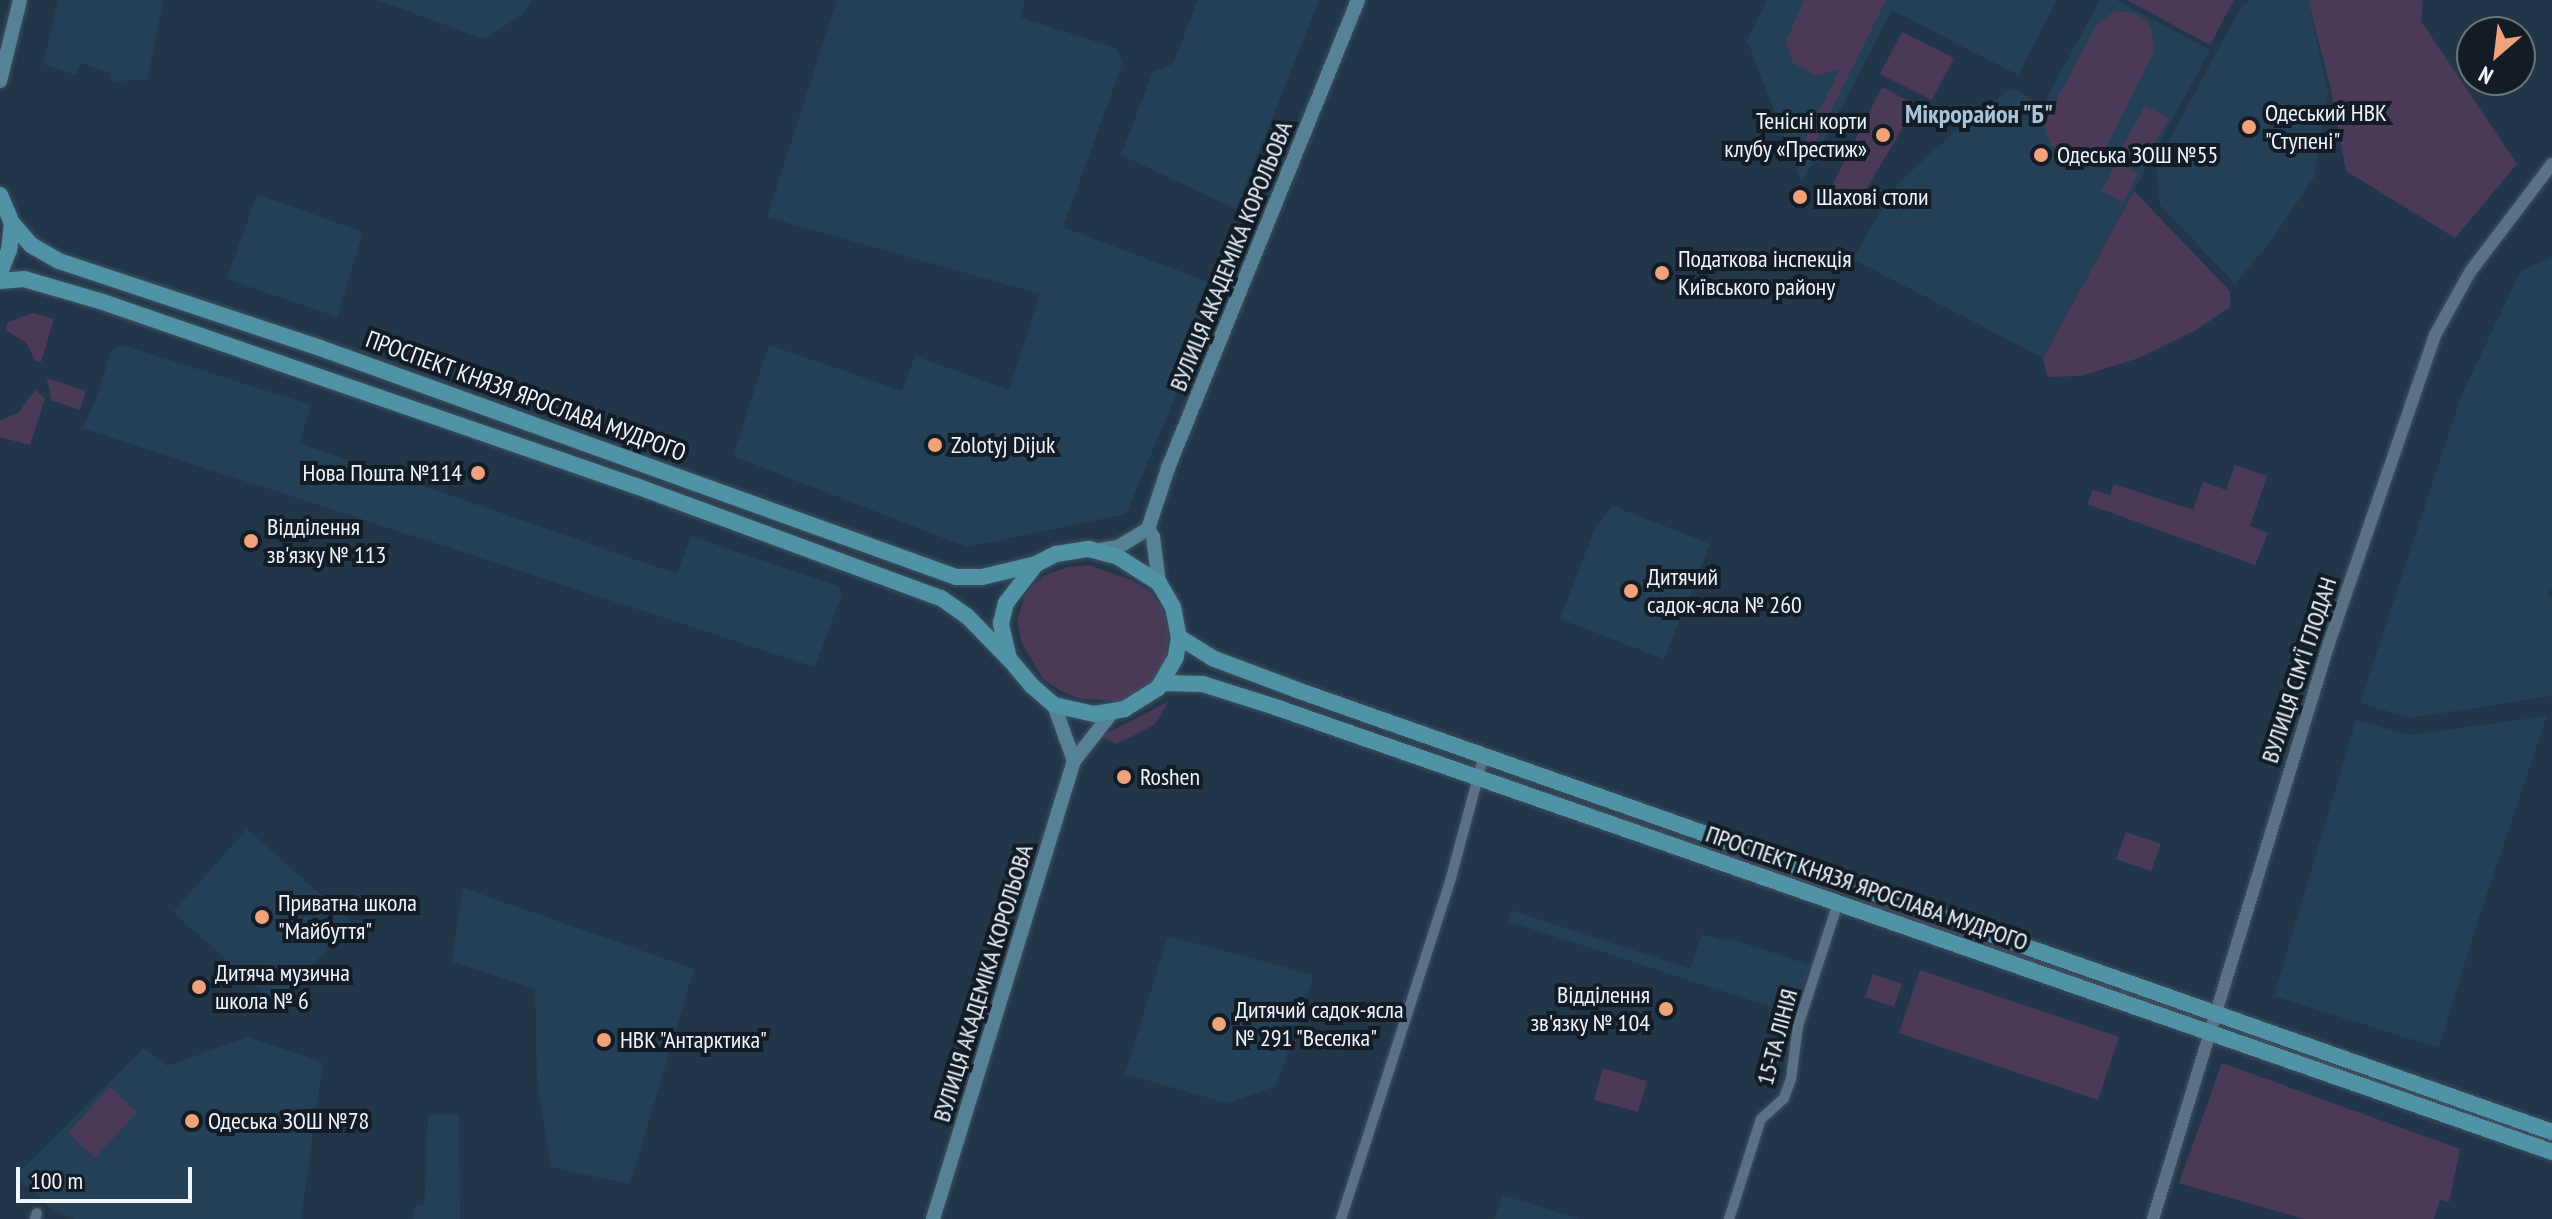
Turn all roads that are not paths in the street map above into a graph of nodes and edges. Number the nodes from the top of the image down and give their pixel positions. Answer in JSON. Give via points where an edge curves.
{"nodes":[{"id":1,"x":20,"y":0,"type":"edge"},
{"id":2,"x":1358,"y":0,"type":"edge"},
{"id":3,"x":0,"y":81,"type":"edge"},
{"id":4,"x":2552,"y":164,"type":"edge"},
{"id":5,"x":0,"y":195,"type":"edge"},
{"id":6,"x":12,"y":223,"type":"junction"},
{"id":7,"x":0,"y":272,"type":"edge"},
{"id":8,"x":0,"y":281,"type":"edge"},
{"id":9,"x":1148,"y":529,"type":"junction"},
{"id":10,"x":1098,"y":550,"type":"junction"},
{"id":11,"x":1036,"y":564,"type":"junction"},
{"id":12,"x":1159,"y":583,"type":"junction"},
{"id":13,"x":1179,"y":637,"type":"junction"},
{"id":14,"x":1009,"y":659,"type":"junction"},
{"id":15,"x":1163,"y":683,"type":"junction"},
{"id":16,"x":1054,"y":705,"type":"junction"},
{"id":17,"x":1113,"y":711,"type":"junction"},
{"id":18,"x":1484,"y":755,"type":"junction"},
{"id":19,"x":1074,"y":761,"type":"junction"},
{"id":20,"x":1478,"y":779,"type":"junction"},
{"id":21,"x":1846,"y":882,"type":"junction"},
{"id":22,"x":1838,"y":903,"type":"junction"},
{"id":23,"x":2217,"y":1014,"type":"junction"},
{"id":24,"x":2211,"y":1034,"type":"junction"},
{"id":25,"x":2552,"y":1132,"type":"edge"},
{"id":26,"x":2552,"y":1152,"type":"edge"},
{"id":27,"x":933,"y":1219,"type":"edge"},
{"id":28,"x":1341,"y":1219,"type":"edge"},
{"id":29,"x":1729,"y":1219,"type":"edge"},
{"id":30,"x":2153,"y":1219,"type":"edge"}],
"edges":[{"from":1,"to":3,"type":"main road"},
{"from":2,"to":9,"type":"main road","name":"ВУЛИЦЯ АКАДЕМІКА КОРОЛЬОВА"},
{"from":4,"to":23,"type":"street","name":"ВУЛИЦЯ СІМ'Ї ГЛОДАН","via":[[2470,272],[2435,335],[2329,643]]},
{"from":5,"to":6,"type":"main road"},
{"from":6,"to":7,"type":"main road"},
{"from":6,"to":11,"type":"main road","name":"ПРОСПЕКТ КНЯЗЯ ЯРОСЛАВА МУДРОГО","via":[[31,245],[59,261],[320,348],[956,577],[982,577]]},
{"from":8,"to":14,"type":"main road","name":"ПРОСПЕКТ КНЯЗЯ ЯРОСЛАВА МУДРОГО","via":[[24,279],[103,302],[636,486],[941,598]]},
{"from":9,"to":10,"type":"main road","via":[[1118,547]]},
{"from":9,"to":12,"type":"main road"},
{"from":10,"to":11,"type":"main road","via":[[1056,554]]},
{"from":10,"to":12,"type":"main road"},
{"from":11,"to":14,"type":"main road","via":[[1006,603],[1001,623]]},
{"from":12,"to":13,"type":"main road","via":[[1173,607]]},
{"from":13,"to":15,"type":"main road"},
{"from":13,"to":18,"type":"main road","name":"ПРОСПЕКТ КНЯЗЯ ЯРОСЛАВА МУДРОГО","via":[[1212,658]]},
{"from":14,"to":16,"type":"main road"},
{"from":15,"to":17,"type":"main road","via":[[1139,703]]},
{"from":15,"to":20,"type":"main road","name":"ПРОСПЕКТ КНЯЗЯ ЯРОСЛАВА МУДРОГО","via":[[1203,684]]},
{"from":16,"to":17,"type":"main road","via":[[1094,714]]},
{"from":16,"to":19,"type":"main road"},
{"from":17,"to":19,"type":"main road","name":"ВУЛИЦЯ АКАДЕМІКА КОРОЛЬОВА"},
{"from":18,"to":20,"type":"street"},
{"from":18,"to":21,"type":"main road","name":"ПРОСПЕКТ КНЯЗЯ ЯРОСЛАВА МУДРОГО"},
{"from":19,"to":27,"type":"main road","name":"ВУЛИЦЯ АКАДЕМІКА КОРОЛЬОВА"},
{"from":20,"to":22,"type":"main road","name":"ПРОСПЕКТ КНЯЗЯ ЯРОСЛАВА МУДРОГО"},
{"from":20,"to":28,"type":"street"},
{"from":21,"to":22,"type":"main road"},
{"from":21,"to":23,"type":"main road","name":"ПРОСПЕКТ КНЯЗЯ ЯРОСЛАВА МУДРОГО"},
{"from":22,"to":24,"type":"main road","name":"ПРОСПЕКТ КНЯЗЯ ЯРОСЛАВА МУДРОГО"},
{"from":22,"to":29,"type":"street","name":"15-ТА ЛІНІЯ","via":[[1798,1026],[1791,1079],[1784,1098],[1761,1119]]},
{"from":23,"to":24,"type":"street","name":"ВУЛИЦЯ СІМ'Ї ГЛОДАН"},
{"from":23,"to":25,"type":"main road","name":"ПРОСПЕКТ КНЯЗЯ ЯРОСЛАВА МУДРОГО"},
{"from":24,"to":26,"type":"main road","name":"ПРОСПЕКТ КНЯЗЯ ЯРОСЛАВА МУДРОГО"},
{"from":24,"to":30,"type":"street","name":"ВУЛИЦЯ СІМ'Ї ГЛОДАН"}]}
